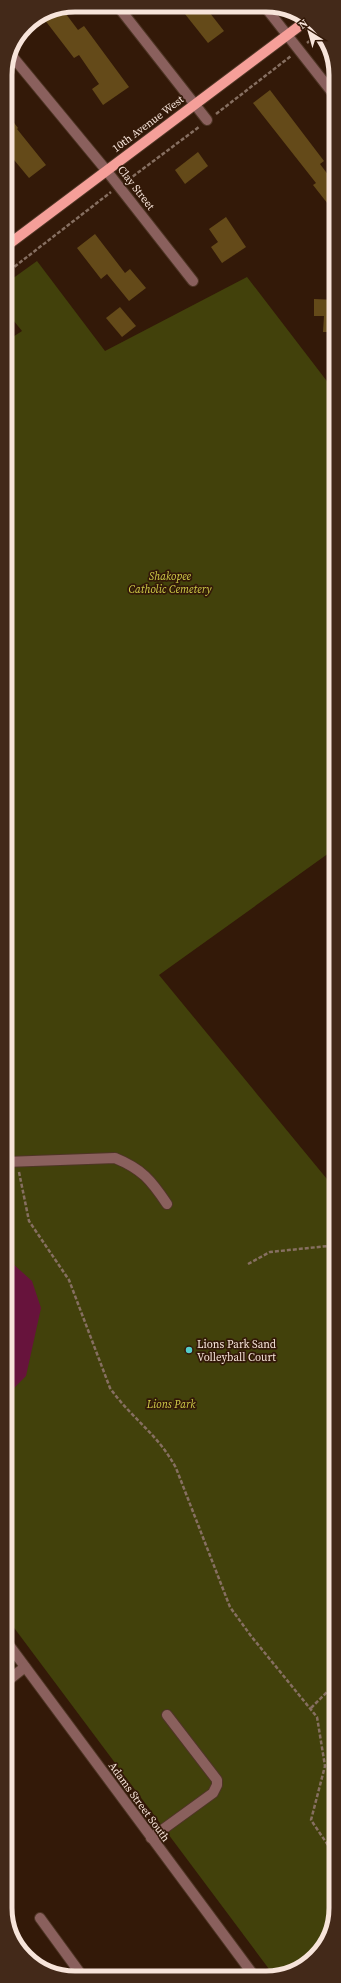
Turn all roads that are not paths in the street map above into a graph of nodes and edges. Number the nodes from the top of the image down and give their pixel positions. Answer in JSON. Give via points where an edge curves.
{"nodes":[{"id":1,"x":122,"y":12,"type":"edge"},
{"id":2,"x":269,"y":12,"type":"edge"},
{"id":3,"x":303,"y":24,"type":"edge"},
{"id":4,"x":288,"y":35,"type":"junction"},
{"id":5,"x":14,"y":59,"type":"edge"},
{"id":6,"x":329,"y":88,"type":"edge"},
{"id":7,"x":195,"y":104,"type":"junction"},
{"id":8,"x":207,"y":120,"type":"road end"},
{"id":9,"x":106,"y":170,"type":"junction"},
{"id":10,"x":12,"y":242,"type":"edge"},
{"id":11,"x":193,"y":280,"type":"dead end"},
{"id":12,"x":12,"y":1161,"type":"edge"},
{"id":13,"x":167,"y":1204,"type":"dead end"},
{"id":14,"x":12,"y":1649,"type":"edge"},
{"id":15,"x":25,"y":1667,"type":"junction"},
{"id":16,"x":12,"y":1677,"type":"edge"},
{"id":17,"x":167,"y":1715,"type":"dead end"},
{"id":18,"x":151,"y":1838,"type":"junction"},
{"id":19,"x":40,"y":1918,"type":"dead end"},
{"id":20,"x":79,"y":1971,"type":"edge"},
{"id":21,"x":251,"y":1971,"type":"edge"}],
"edges":[{"from":1,"to":7,"type":"street"},
{"from":2,"to":4,"type":"street"},
{"from":3,"to":4,"type":"main road","name":"10th Avenue West"},
{"from":4,"to":6,"type":"street"},
{"from":4,"to":7,"type":"main road","name":"10th Avenue West"},
{"from":5,"to":9,"type":"street","name":"Clay Street"},
{"from":7,"to":8,"type":"street"},
{"from":7,"to":9,"type":"main road","name":"10th Avenue West"},
{"from":9,"to":10,"type":"main road","name":"10th Avenue West"},
{"from":9,"to":11,"type":"street","name":"Clay Street"},
{"from":12,"to":13,"type":"street","via":[[115,1158],[145,1174]]},
{"from":14,"to":15,"type":"street","name":"Adams Street South"},
{"from":15,"to":16,"type":"street"},
{"from":15,"to":18,"type":"street","name":"Adams Street South"},
{"from":17,"to":18,"type":"street","via":[[217,1780],[217,1785],[213,1793]]},
{"from":18,"to":21,"type":"street","name":"Adams Street South"},
{"from":19,"to":20,"type":"street"}]}
